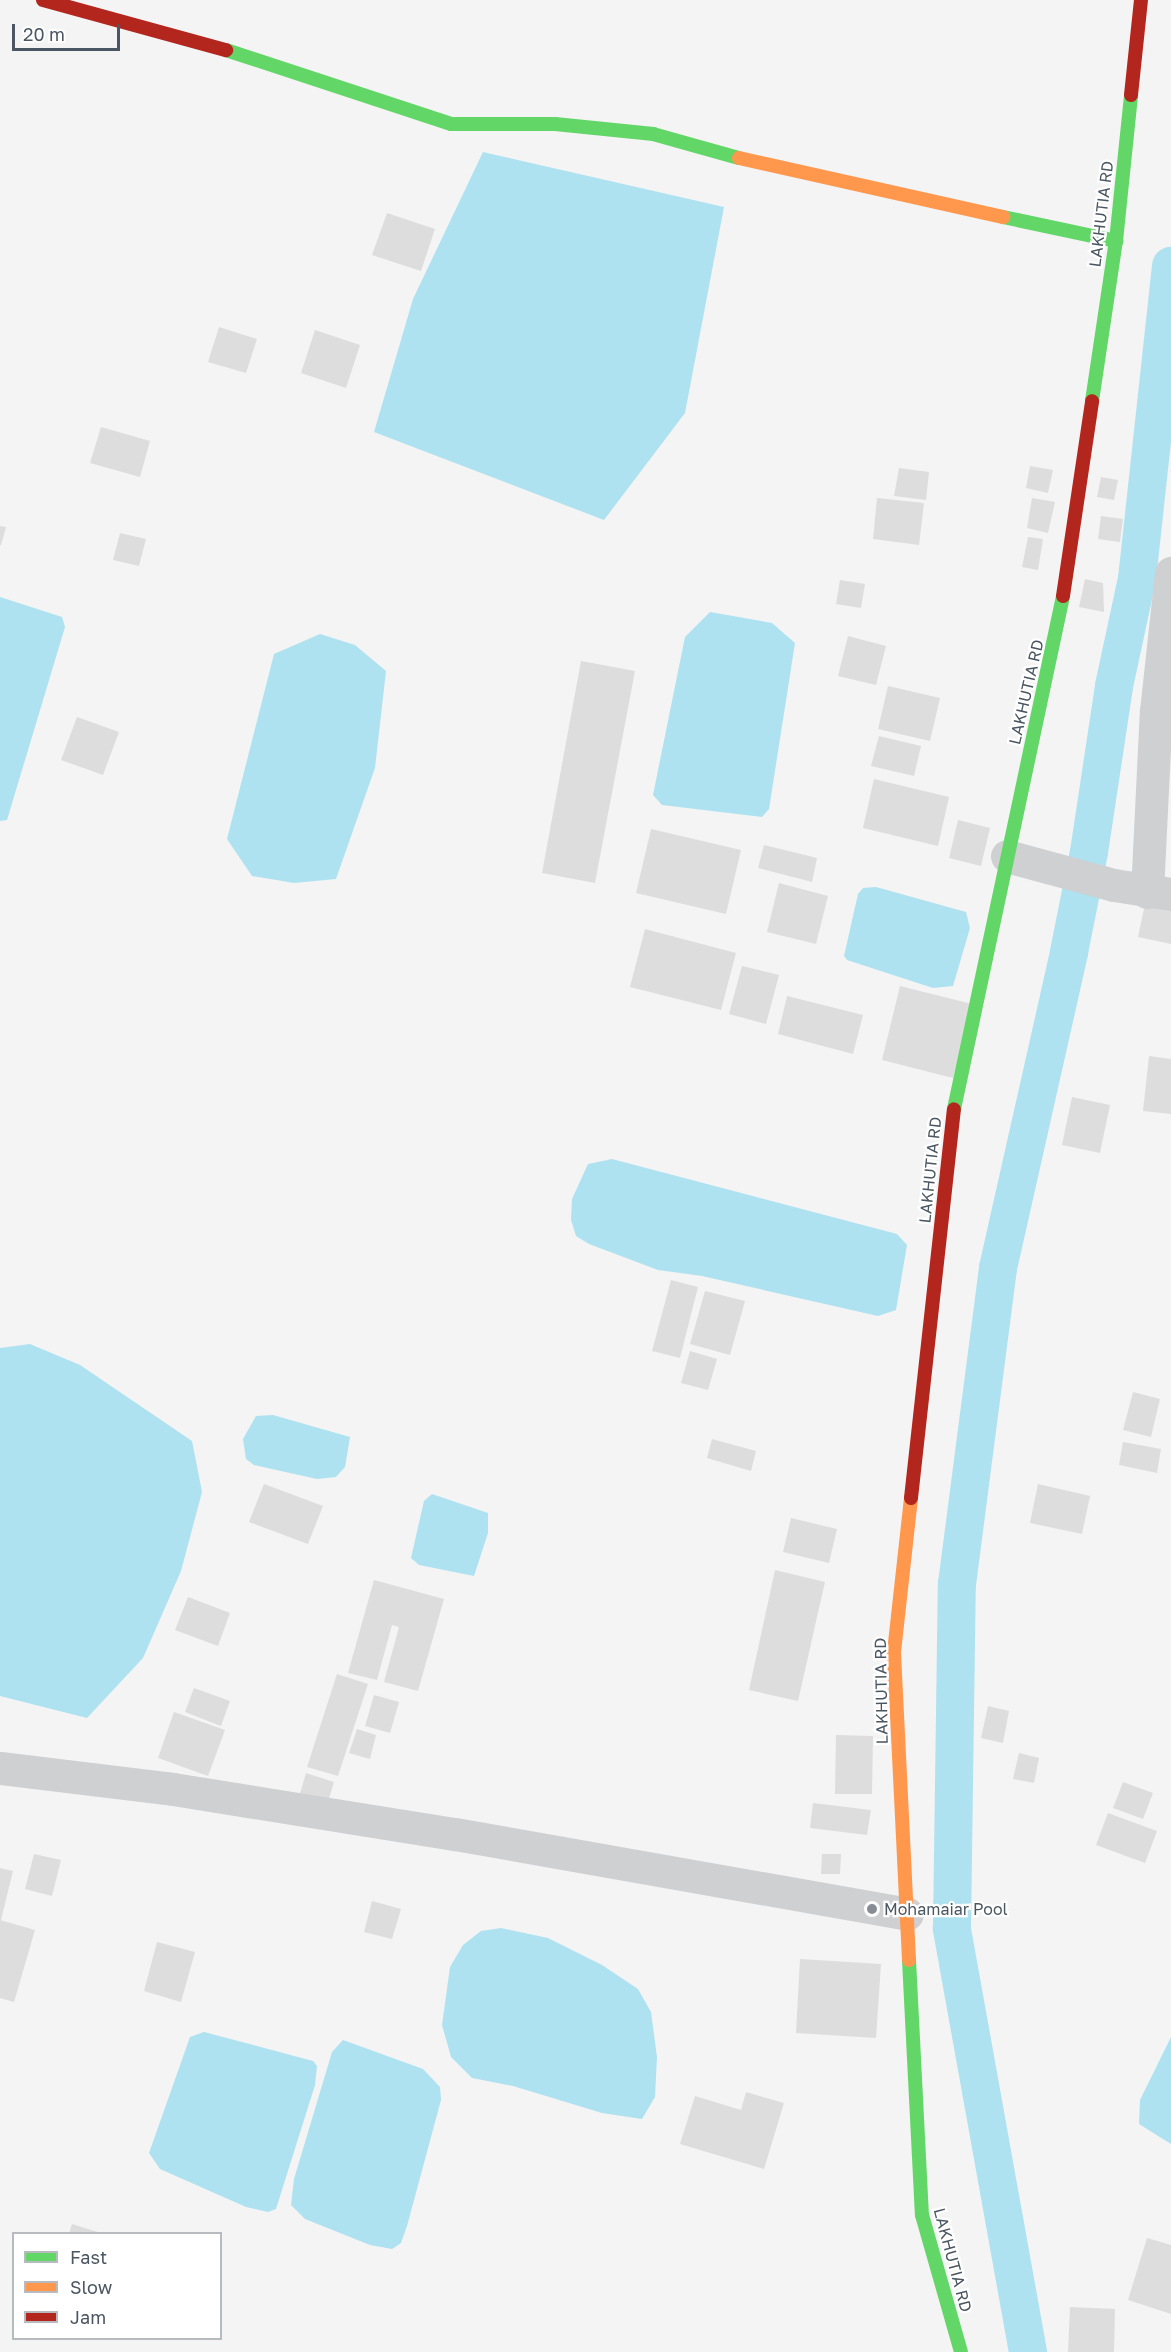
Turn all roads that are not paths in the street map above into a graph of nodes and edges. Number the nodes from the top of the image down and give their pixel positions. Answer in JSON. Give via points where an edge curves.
{"nodes":[{"id":1,"x":43,"y":0,"type":"edge"},
{"id":2,"x":1141,"y":0,"type":"edge"},
{"id":3,"x":1116,"y":241,"type":"junction"},
{"id":4,"x":1171,"y":573,"type":"edge"},
{"id":5,"x":1007,"y":856,"type":"junction"},
{"id":6,"x":1159,"y":893,"type":"edge"},
{"id":7,"x":0,"y":1768,"type":"edge"},
{"id":8,"x":907,"y":1914,"type":"junction"},
{"id":9,"x":961,"y":2352,"type":"edge"}],
"edges":[{"from":1,"to":3,"type":"street","via":[[246,56],[369,100],[451,124],[555,124],[653,134],[788,172]]},
{"from":2,"to":3,"type":"street","name":"LAKHUTIA RD"},
{"from":3,"to":5,"type":"street","name":"LAKHUTIA RD","via":[[1058,628]]},
{"from":4,"to":6,"type":"street","via":[[1156,711]]},
{"from":5,"to":6,"type":"street"},
{"from":5,"to":8,"type":"street","name":"LAKHUTIA RD","via":[[954,1107],[894,1652]]},
{"from":7,"to":8,"type":"street","via":[[173,1789],[444,1832]]},
{"from":8,"to":9,"type":"street","name":"LAKHUTIA RD","via":[[922,2215]]}]}
